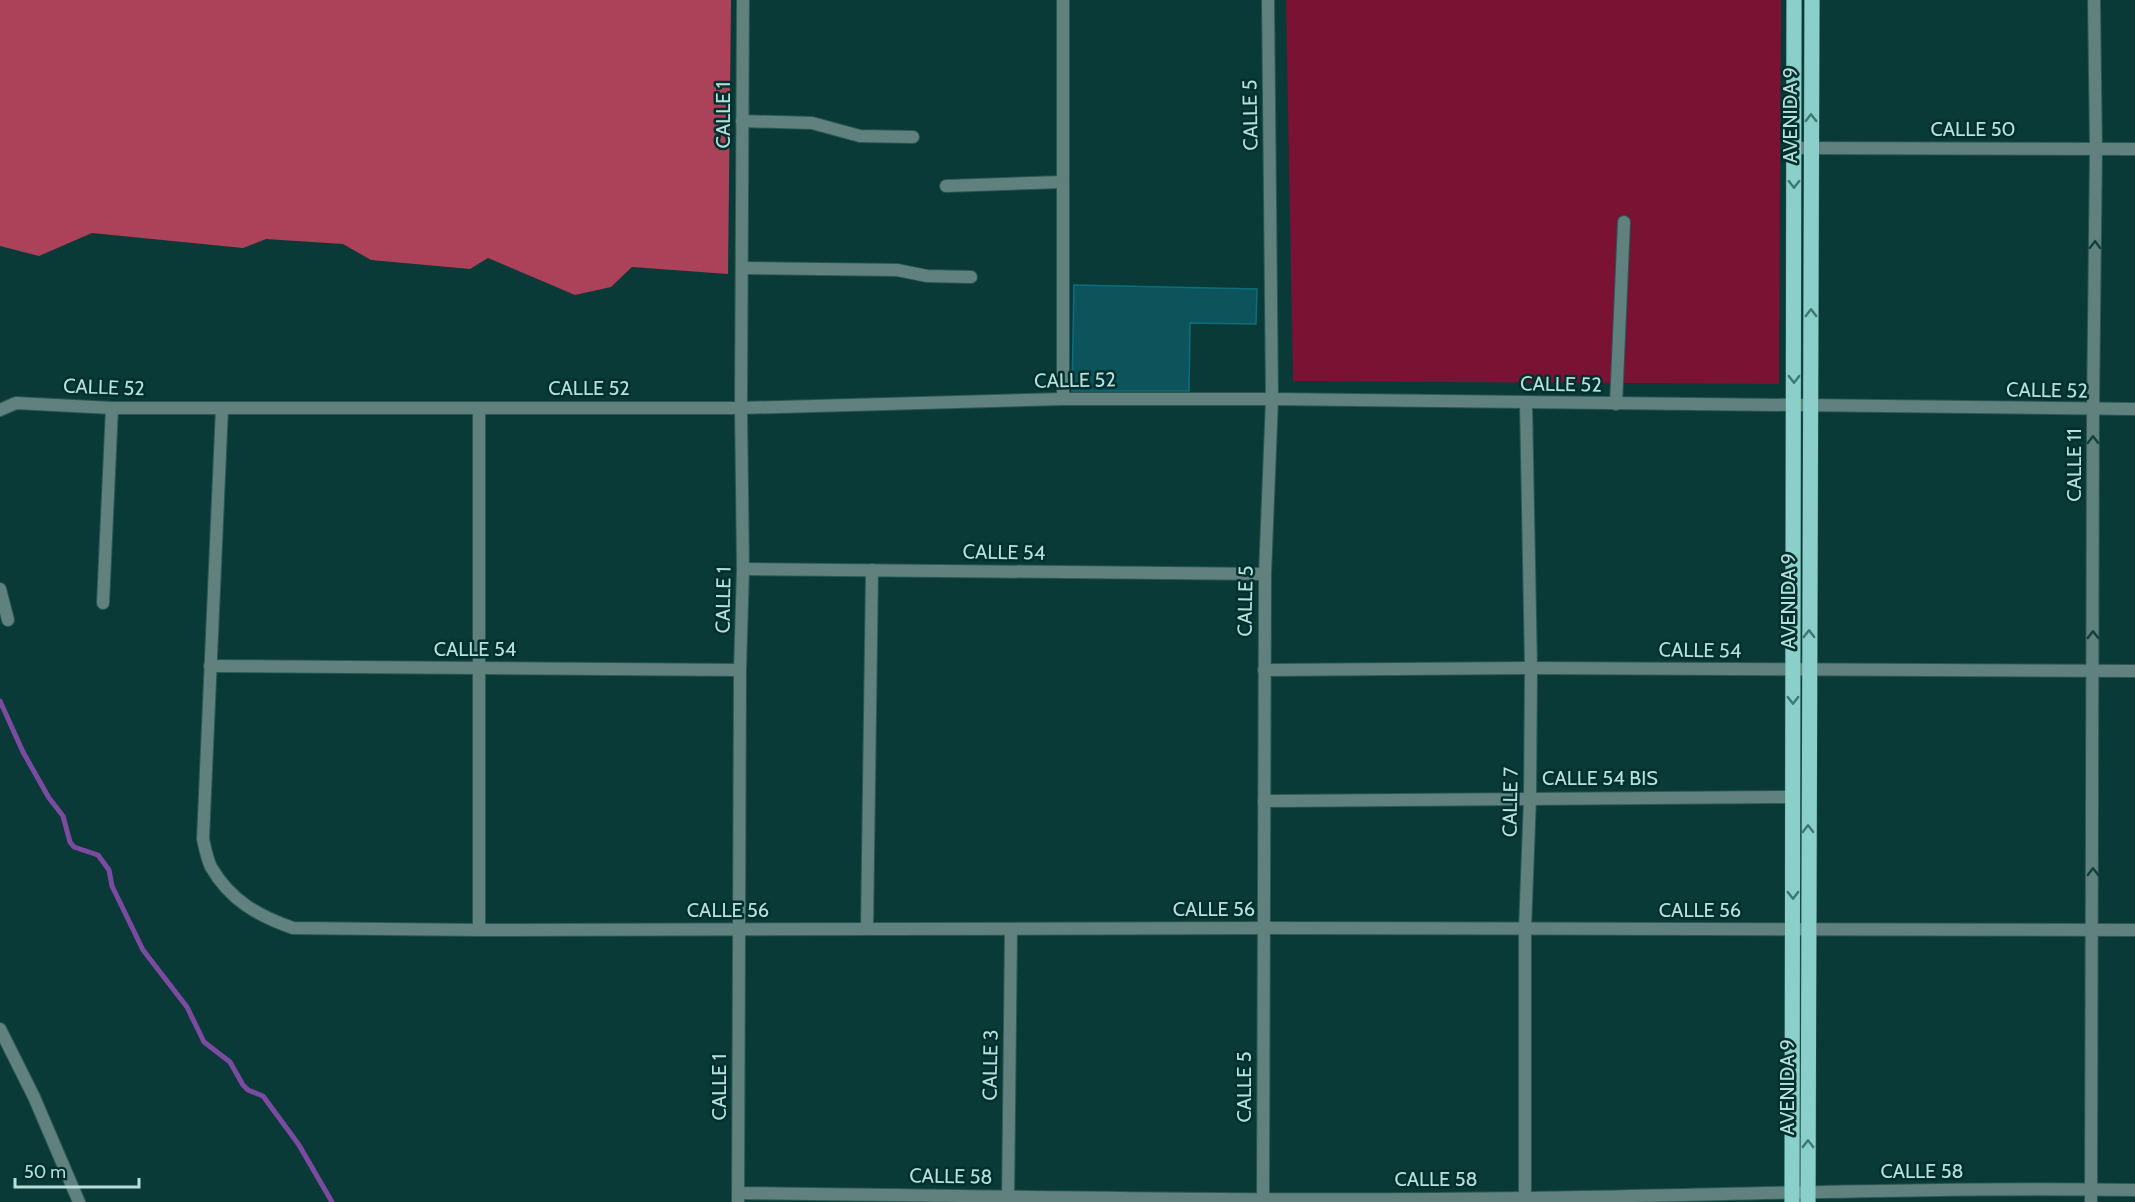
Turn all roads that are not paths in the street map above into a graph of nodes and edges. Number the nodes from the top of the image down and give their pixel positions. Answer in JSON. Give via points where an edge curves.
{"nodes":[{"id":1,"x":743,"y":0,"type":"edge"},
{"id":2,"x":1063,"y":0,"type":"edge"},
{"id":3,"x":1268,"y":0,"type":"edge"},
{"id":4,"x":1794,"y":0,"type":"edge"},
{"id":5,"x":1812,"y":0,"type":"edge"},
{"id":6,"x":2094,"y":0,"type":"edge"},
{"id":7,"x":742,"y":121,"type":"junction"},
{"id":8,"x":913,"y":137,"type":"dead end"},
{"id":9,"x":1794,"y":148,"type":"junction"},
{"id":10,"x":1811,"y":148,"type":"junction"},
{"id":11,"x":2096,"y":149,"type":"junction"},
{"id":12,"x":2135,"y":149,"type":"edge"},
{"id":13,"x":1062,"y":182,"type":"junction"},
{"id":14,"x":946,"y":186,"type":"dead end"},
{"id":15,"x":1624,"y":222,"type":"dead end"},
{"id":16,"x":742,"y":268,"type":"junction"},
{"id":17,"x":971,"y":277,"type":"dead end"},
{"id":18,"x":1063,"y":399,"type":"junction"},
{"id":19,"x":1272,"y":399,"type":"junction"},
{"id":20,"x":1526,"y":403,"type":"junction"},
{"id":21,"x":1616,"y":404,"type":"junction"},
{"id":22,"x":1794,"y":406,"type":"junction"},
{"id":23,"x":1811,"y":406,"type":"junction"},
{"id":24,"x":112,"y":408,"type":"junction"},
{"id":25,"x":222,"y":408,"type":"junction"},
{"id":26,"x":478,"y":408,"type":"junction"},
{"id":27,"x":741,"y":408,"type":"junction"},
{"id":28,"x":2135,"y":409,"type":"edge"},
{"id":29,"x":0,"y":410,"type":"edge"},
{"id":30,"x":2093,"y":410,"type":"junction"},
{"id":31,"x":743,"y":569,"type":"junction"},
{"id":32,"x":872,"y":570,"type":"junction"},
{"id":33,"x":1265,"y":574,"type":"junction"},
{"id":34,"x":0,"y":589,"type":"edge"},
{"id":35,"x":103,"y":603,"type":"dead end"},
{"id":36,"x":8,"y":621,"type":"dead end"},
{"id":37,"x":210,"y":666,"type":"junction"},
{"id":38,"x":478,"y":668,"type":"junction"},
{"id":39,"x":1531,"y":668,"type":"junction"},
{"id":40,"x":740,"y":670,"type":"junction"},
{"id":41,"x":1264,"y":670,"type":"junction"},
{"id":42,"x":1801,"y":671,"type":"junction"},
{"id":43,"x":2135,"y":671,"type":"edge"},
{"id":44,"x":2093,"y":672,"type":"junction"},
{"id":45,"x":1793,"y":797,"type":"junction"},
{"id":46,"x":1530,"y":798,"type":"junction"},
{"id":47,"x":1264,"y":801,"type":"junction"},
{"id":48,"x":1263,"y":928,"type":"junction"},
{"id":49,"x":867,"y":929,"type":"junction"},
{"id":50,"x":1011,"y":929,"type":"junction"},
{"id":51,"x":1525,"y":929,"type":"junction"},
{"id":52,"x":1800,"y":929,"type":"junction"},
{"id":53,"x":478,"y":930,"type":"junction"},
{"id":54,"x":739,"y":930,"type":"junction"},
{"id":55,"x":2092,"y":930,"type":"junction"},
{"id":56,"x":2135,"y":930,"type":"edge"},
{"id":57,"x":0,"y":1029,"type":"edge"},
{"id":58,"x":2135,"y":1190,"type":"edge"},
{"id":59,"x":2091,"y":1196,"type":"edge"},
{"id":60,"x":738,"y":1197,"type":"edge"},
{"id":61,"x":1792,"y":1197,"type":"edge"},
{"id":62,"x":1808,"y":1197,"type":"edge"},
{"id":63,"x":1008,"y":1199,"type":"edge"},
{"id":64,"x":1525,"y":1200,"type":"edge"},
{"id":65,"x":1263,"y":1201,"type":"edge"},
{"id":66,"x":79,"y":1202,"type":"edge"}],
"edges":[{"from":1,"to":7,"type":"street","name":"CALLE 1"},
{"from":2,"to":13,"type":"street"},
{"from":3,"to":19,"type":"street","name":"CALLE 5"},
{"from":4,"to":9,"type":"main road","name":"AVENIDA 9"},
{"from":10,"to":5,"type":"main road","name":"AVENIDA 9","one_way":true},
{"from":6,"to":11,"type":"street","name":"CALLE 11"},
{"from":7,"to":8,"type":"street","via":[[812,123],[860,136]]},
{"from":7,"to":16,"type":"street","name":"CALLE 1"},
{"from":9,"to":10,"type":"street","name":"CALLE 50"},
{"from":9,"to":22,"type":"main road","name":"AVENIDA 9","one_way":true},
{"from":10,"to":11,"type":"street","name":"CALLE 50"},
{"from":23,"to":10,"type":"main road","name":"AVENIDA 9","one_way":true},
{"from":11,"to":12,"type":"street","name":"CALLE 50"},
{"from":30,"to":11,"type":"street","name":"CALLE 11","one_way":true},
{"from":13,"to":14,"type":"street"},
{"from":13,"to":18,"type":"street"},
{"from":15,"to":21,"type":"street"},
{"from":16,"to":17,"type":"street","via":[[897,270],[927,276]]},
{"from":16,"to":27,"type":"street","name":"CALLE 1"},
{"from":18,"to":19,"type":"street","name":"CALLE 52"},
{"from":18,"to":27,"type":"street","name":"CALLE 52"},
{"from":19,"to":20,"type":"street","name":"CALLE 52"},
{"from":19,"to":33,"type":"street","name":"CALLE 5"},
{"from":20,"to":21,"type":"street","name":"CALLE 52"},
{"from":20,"to":39,"type":"street","name":"CALLE 7"},
{"from":21,"to":22,"type":"street","name":"CALLE 52"},
{"from":22,"to":23,"type":"street","name":"CALLE 52"},
{"from":22,"to":42,"type":"main road","name":"AVENIDA 9"},
{"from":23,"to":30,"type":"street","name":"CALLE 52"},
{"from":42,"to":23,"type":"main road","name":"AVENIDA 9","one_way":true},
{"from":24,"to":25,"type":"street","name":"CALLE 52"},
{"from":24,"to":29,"type":"street","name":"CALLE 52","via":[[16,403]]},
{"from":24,"to":35,"type":"street"},
{"from":25,"to":26,"type":"street","name":"CALLE 52"},
{"from":25,"to":37,"type":"street","name":"CALLE 56"},
{"from":26,"to":27,"type":"street","name":"CALLE 52"},
{"from":26,"to":38,"type":"street"},
{"from":27,"to":31,"type":"street","name":"CALLE 1"},
{"from":28,"to":30,"type":"street","name":"CALLE 52"},
{"from":44,"to":30,"type":"street","name":"CALLE 11","one_way":true},
{"from":31,"to":32,"type":"street","name":"CALLE 54"},
{"from":31,"to":40,"type":"street","name":"CALLE 1"},
{"from":32,"to":33,"type":"street","name":"CALLE 54"},
{"from":32,"to":49,"type":"street"},
{"from":33,"to":41,"type":"street","name":"CALLE 5"},
{"from":34,"to":36,"type":"street"},
{"from":37,"to":38,"type":"street","name":"CALLE 54"},
{"from":37,"to":53,"type":"street","name":"CALLE 56","via":[[202,839],[210,865],[247,908],[293,928]]},
{"from":38,"to":40,"type":"street","name":"CALLE 54"},
{"from":38,"to":53,"type":"street"},
{"from":39,"to":41,"type":"street","name":"CALLE 54"},
{"from":39,"to":42,"type":"street","name":"CALLE 54"},
{"from":39,"to":46,"type":"street","name":"CALLE 7"},
{"from":40,"to":54,"type":"street","name":"CALLE 1"},
{"from":41,"to":47,"type":"street","name":"CALLE 5"},
{"from":42,"to":44,"type":"street","name":"CALLE 54"},
{"from":42,"to":45,"type":"main road","name":"AVENIDA 9","one_way":true},
{"from":52,"to":42,"type":"main road","name":"AVENIDA 9","one_way":true},
{"from":43,"to":44,"type":"street","name":"CALLE 54"},
{"from":55,"to":44,"type":"street","name":"CALLE 11","one_way":true},
{"from":45,"to":46,"type":"street","name":"CALLE 54 BIS"},
{"from":45,"to":52,"type":"main road","name":"AVENIDA 9","one_way":true},
{"from":46,"to":47,"type":"street","name":"CALLE 54 BIS"},
{"from":46,"to":51,"type":"street","name":"CALLE 7"},
{"from":47,"to":48,"type":"street","name":"CALLE 5"},
{"from":48,"to":50,"type":"street","name":"CALLE 56"},
{"from":48,"to":51,"type":"street","name":"CALLE 56"},
{"from":48,"to":65,"type":"street","name":"CALLE 5"},
{"from":49,"to":50,"type":"street","name":"CALLE 56"},
{"from":49,"to":54,"type":"street","name":"CALLE 56"},
{"from":50,"to":63,"type":"street","name":"CALLE 3"},
{"from":51,"to":52,"type":"street","name":"CALLE 56"},
{"from":51,"to":64,"type":"street","name":"CALLE 7"},
{"from":52,"to":55,"type":"street","name":"CALLE 56"},
{"from":52,"to":61,"type":"main road","name":"AVENIDA 9"},
{"from":62,"to":52,"type":"main road","name":"AVENIDA 9","one_way":true},
{"from":53,"to":54,"type":"street","name":"CALLE 56"},
{"from":54,"to":60,"type":"street","name":"CALLE 1"},
{"from":55,"to":56,"type":"street","name":"CALLE 56"},
{"from":55,"to":59,"type":"street","name":"CALLE 11"},
{"from":57,"to":66,"type":"street"},
{"from":58,"to":59,"type":"street","name":"CALLE 58"},
{"from":59,"to":62,"type":"street","name":"CALLE 58"},
{"from":60,"to":63,"type":"street","name":"CALLE 58"},
{"from":61,"to":62,"type":"street","name":"CALLE 58"},
{"from":61,"to":64,"type":"street","name":"CALLE 58"},
{"from":63,"to":65,"type":"street","name":"CALLE 58"},
{"from":64,"to":65,"type":"street","name":"CALLE 58"}]}
